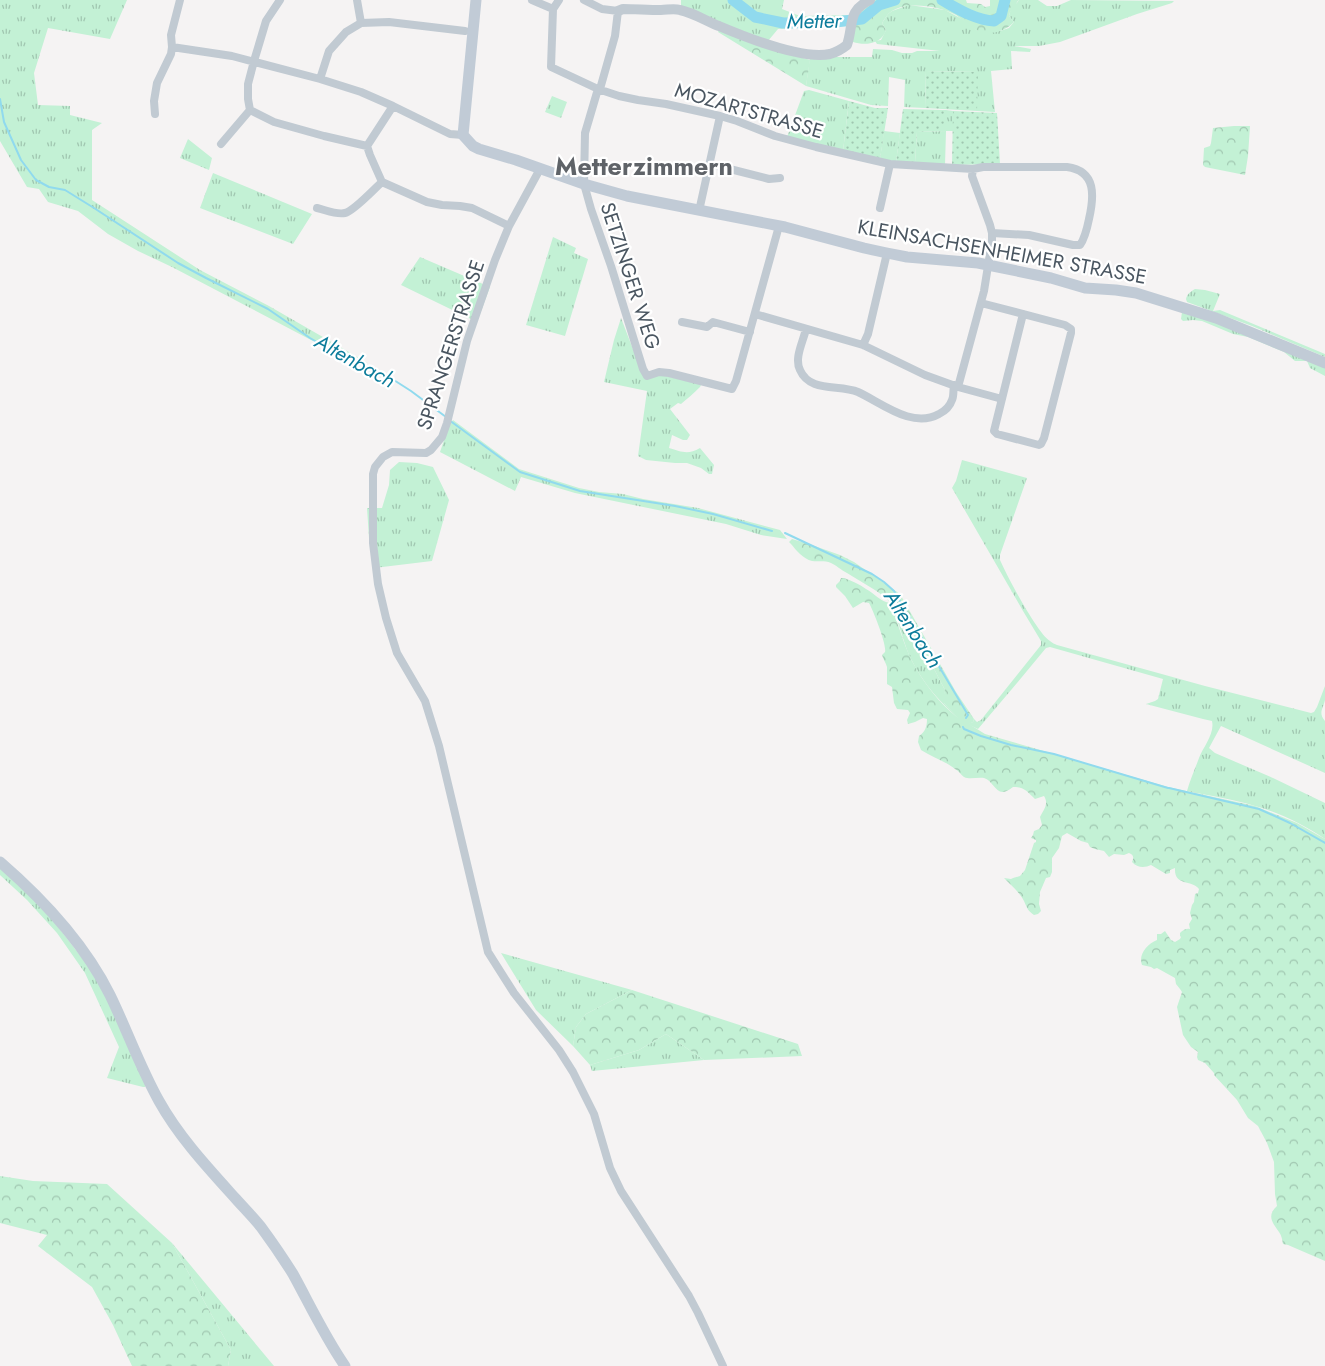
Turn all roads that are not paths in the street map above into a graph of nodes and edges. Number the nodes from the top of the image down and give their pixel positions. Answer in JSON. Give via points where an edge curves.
{"nodes":[{"id":1,"x":180,"y":0,"type":"edge"},
{"id":2,"x":280,"y":0,"type":"edge"},
{"id":3,"x":357,"y":0,"type":"edge"},
{"id":4,"x":476,"y":0,"type":"edge"},
{"id":5,"x":532,"y":0,"type":"edge"},
{"id":6,"x":559,"y":0,"type":"edge"},
{"id":7,"x":584,"y":0,"type":"edge"},
{"id":8,"x":870,"y":0,"type":"edge"},
{"id":9,"x":553,"y":10,"type":"junction"},
{"id":10,"x":618,"y":11,"type":"junction"},
{"id":11,"x":362,"y":23,"type":"junction"},
{"id":12,"x":465,"y":31,"type":"dead end"},
{"id":13,"x":172,"y":46,"type":"junction"},
{"id":14,"x":254,"y":61,"type":"junction"},
{"id":15,"x":320,"y":79,"type":"junction"},
{"id":16,"x":599,"y":89,"type":"junction"},
{"id":17,"x":393,"y":106,"type":"junction"},
{"id":18,"x":250,"y":110,"type":"junction"},
{"id":19,"x":155,"y":114,"type":"dead end"},
{"id":20,"x":720,"y":116,"type":"junction"},
{"id":21,"x":464,"y":135,"type":"junction"},
{"id":22,"x":220,"y":144,"type":"dead end"},
{"id":23,"x":367,"y":146,"type":"junction"},
{"id":24,"x":710,"y":164,"type":"junction"},
{"id":25,"x":890,"y":164,"type":"junction"},
{"id":26,"x":540,"y":169,"type":"junction"},
{"id":27,"x":973,"y":170,"type":"junction"},
{"id":28,"x":780,"y":178,"type":"dead end"},
{"id":29,"x":382,"y":182,"type":"junction"},
{"id":30,"x":584,"y":184,"type":"junction"},
{"id":31,"x":317,"y":208,"type":"dead end"},
{"id":32,"x":880,"y":208,"type":"dead end"},
{"id":33,"x":698,"y":211,"type":"junction"},
{"id":34,"x":509,"y":226,"type":"junction"},
{"id":35,"x":779,"y":226,"type":"junction"},
{"id":36,"x":992,"y":233,"type":"junction"},
{"id":37,"x":887,"y":253,"type":"junction"},
{"id":38,"x":987,"y":266,"type":"junction"},
{"id":39,"x":981,"y":303,"type":"junction"},
{"id":40,"x":755,"y":314,"type":"junction"},
{"id":41,"x":1024,"y":314,"type":"junction"},
{"id":42,"x":682,"y":322,"type":"dead end"},
{"id":43,"x":806,"y":329,"type":"junction"},
{"id":44,"x":750,"y":332,"type":"junction"},
{"id":45,"x":863,"y":344,"type":"junction"},
{"id":46,"x":1325,"y":363,"type":"edge"},
{"id":47,"x":956,"y":386,"type":"junction"},
{"id":48,"x":1002,"y":399,"type":"junction"},
{"id":49,"x":0,"y":862,"type":"edge"},
{"id":50,"x":345,"y":1366,"type":"edge"},
{"id":51,"x":723,"y":1366,"type":"edge"}],
"edges":[{"from":1,"to":13,"type":"street","via":[[170,36]]},
{"from":2,"to":14,"type":"street","via":[[266,21]]},
{"from":3,"to":11,"type":"street"},
{"from":4,"to":21,"type":"main road"},
{"from":5,"to":9,"type":"street"},
{"from":6,"to":9,"type":"street"},
{"from":7,"to":10,"type":"street","via":[[602,9]]},
{"from":8,"to":10,"type":"street","via":[[853,13],[847,45],[839,51],[817,55],[788,50],[735,33],[678,9]]},
{"from":9,"to":16,"type":"street","name":"MOZARTSTRASSE","via":[[551,67]]},
{"from":10,"to":16,"type":"street","via":[[615,36]]},
{"from":11,"to":12,"type":"street","via":[[389,22]]},
{"from":11,"to":15,"type":"street","via":[[346,32],[330,51]]},
{"from":13,"to":14,"type":"street"},
{"from":13,"to":19,"type":"street","via":[[158,83]]},
{"from":14,"to":15,"type":"street"},
{"from":14,"to":18,"type":"street","via":[[248,84]]},
{"from":15,"to":17,"type":"street"},
{"from":16,"to":20,"type":"street","name":"MOZARTSTRASSE"},
{"from":16,"to":30,"type":"street","via":[[585,133]]},
{"from":17,"to":21,"type":"street","via":[[440,130]]},
{"from":17,"to":23,"type":"street"},
{"from":18,"to":22,"type":"street"},
{"from":18,"to":23,"type":"street","via":[[274,122]]},
{"from":20,"to":24,"type":"street"},
{"from":20,"to":25,"type":"street","name":"MOZARTSTRASSE","via":[[790,140]]},
{"from":21,"to":26,"type":"main road","name":"KLEINSACHSENHEIMER STRASSE","via":[[479,150]]},
{"from":23,"to":29,"type":"street"},
{"from":24,"to":28,"type":"street","via":[[769,179]]},
{"from":24,"to":33,"type":"street"},
{"from":25,"to":27,"type":"street","name":"MOZARTSTRASSE"},
{"from":25,"to":32,"type":"street"},
{"from":26,"to":30,"type":"main road","name":"KLEINSACHSENHEIMER STRASSE"},
{"from":26,"to":34,"type":"street","name":"SPRANGERSTRASSE"},
{"from":27,"to":36,"type":"street","via":[[972,176]]},
{"from":27,"to":36,"type":"street","name":"MOZARTSTRASSE","via":[[1076,168],[1087,177],[1092,187],[1088,226],[1080,245],[1025,234]]},
{"from":29,"to":31,"type":"street","via":[[347,213]]},
{"from":29,"to":34,"type":"street","via":[[427,202],[472,208]]},
{"from":30,"to":33,"type":"main road","name":"KLEINSACHSENHEIMER STRASSE"},
{"from":30,"to":44,"type":"street","name":"SETZINGER WEG","via":[[647,376],[668,373],[732,389]]},
{"from":33,"to":35,"type":"main road","name":"KLEINSACHSENHEIMER STRASSE"},
{"from":34,"to":51,"type":"street","name":"SPRANGERSTRASSE","via":[[467,342],[442,438],[426,453],[392,452],[375,467],[373,544],[378,584],[397,653],[426,701],[488,952],[573,1072],[592,1108],[610,1168],[621,1190],[689,1296]]},
{"from":35,"to":37,"type":"main road","name":"KLEINSACHSENHEIMER STRASSE"},
{"from":35,"to":40,"type":"street"},
{"from":36,"to":38,"type":"street"},
{"from":37,"to":38,"type":"main road","name":"KLEINSACHSENHEIMER STRASSE"},
{"from":37,"to":45,"type":"street"},
{"from":38,"to":39,"type":"street"},
{"from":38,"to":46,"type":"main road","name":"KLEINSACHSENHEIMER STRASSE","via":[[1085,288],[1136,293],[1216,318]]},
{"from":39,"to":41,"type":"street"},
{"from":39,"to":47,"type":"street"},
{"from":40,"to":43,"type":"street"},
{"from":40,"to":44,"type":"street"},
{"from":41,"to":48,"type":"street"},
{"from":41,"to":48,"type":"street","via":[[1066,325],[1071,331],[1041,444],[995,433]]},
{"from":42,"to":44,"type":"street","via":[[707,327],[714,322]]},
{"from":43,"to":45,"type":"street"},
{"from":43,"to":47,"type":"street","via":[[798,367],[806,379],[817,385],[850,390],[898,413],[920,419],[945,410],[952,401]]},
{"from":45,"to":47,"type":"street","via":[[925,375]]},
{"from":47,"to":48,"type":"street"},
{"from":49,"to":50,"type":"main road","via":[[27,885],[85,953],[109,994],[172,1122],[274,1245]]}]}
